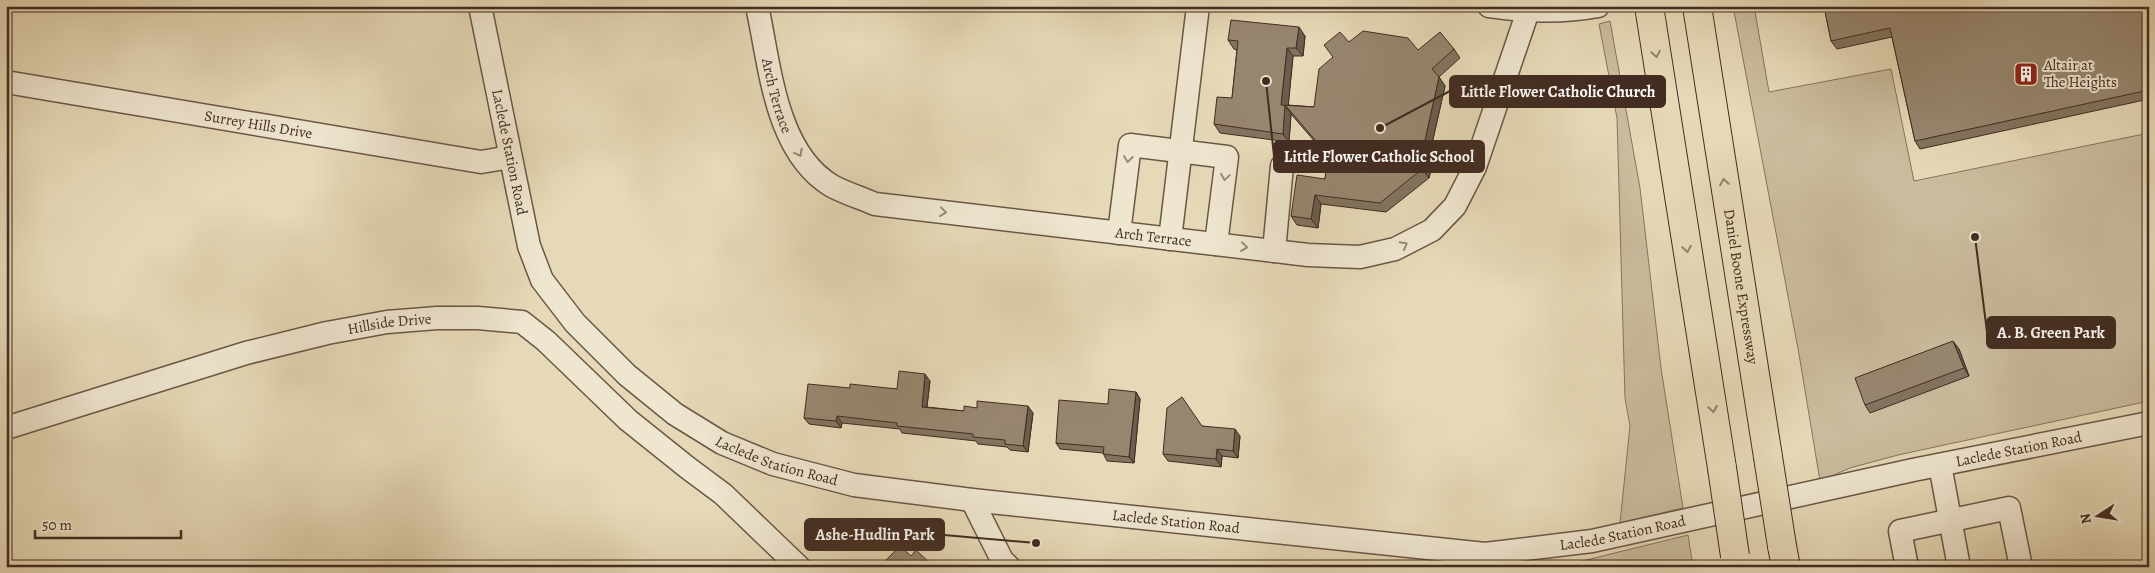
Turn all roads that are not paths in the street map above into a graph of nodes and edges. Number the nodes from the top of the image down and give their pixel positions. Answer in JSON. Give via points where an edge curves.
{"nodes":[{"id":1,"x":480,"y":6,"type":"edge"},
{"id":2,"x":757,"y":6,"type":"edge"},
{"id":3,"x":1198,"y":6,"type":"edge"},
{"id":4,"x":1489,"y":6,"type":"edge"},
{"id":5,"x":1649,"y":6,"type":"edge"},
{"id":6,"x":1697,"y":6,"type":"edge"},
{"id":7,"x":1591,"y":8,"type":"edge"},
{"id":8,"x":1528,"y":11,"type":"junction"},
{"id":9,"x":6,"y":82,"type":"edge"},
{"id":10,"x":1181,"y":150,"type":"junction"},
{"id":11,"x":510,"y":157,"type":"junction"},
{"id":12,"x":1282,"y":166,"type":"dead end"},
{"id":13,"x":1119,"y":233,"type":"junction"},
{"id":14,"x":1170,"y":239,"type":"junction"},
{"id":15,"x":1216,"y":244,"type":"junction"},
{"id":16,"x":1274,"y":251,"type":"junction"},
{"id":17,"x":2149,"y":423,"type":"edge"},
{"id":18,"x":6,"y":428,"type":"edge"},
{"id":19,"x":1940,"y":465,"type":"junction"},
{"id":20,"x":972,"y":500,"type":"junction"},
{"id":21,"x":1950,"y":522,"type":"junction"},
{"id":22,"x":1784,"y":556,"type":"edge"},
{"id":23,"x":1736,"y":563,"type":"edge"},
{"id":24,"x":799,"y":567,"type":"edge"},
{"id":25,"x":1009,"y":567,"type":"edge"},
{"id":26,"x":1907,"y":567,"type":"edge"},
{"id":27,"x":1959,"y":567,"type":"edge"},
{"id":28,"x":2021,"y":567,"type":"edge"}],
"edges":[{"from":1,"to":11,"type":"street","name":"Laclede Station Road"},
{"from":2,"to":13,"type":"street","name":"Arch Terrace","one_way":true,"via":[[781,118],[804,161],[832,186],[875,204]]},
{"from":3,"to":10,"type":"street"},
{"from":4,"to":8,"type":"street"},
{"from":5,"to":23,"type":"highway","one_way":true,"bridge":true},
{"from":22,"to":6,"type":"highway","name":"Daniel Boone Expressway","one_way":true,"bridge":true},
{"from":7,"to":8,"type":"street"},
{"from":16,"to":8,"type":"street","name":"Arch Terrace","one_way":true,"via":[[1360,257],[1395,249],[1432,230],[1455,206],[1475,168]]},
{"from":9,"to":11,"type":"street","name":"Surrey Hills Drive","via":[[481,162]]},
{"from":10,"to":13,"type":"street","one_way":true,"via":[[1130,144]]},
{"from":10,"to":14,"type":"street"},
{"from":10,"to":15,"type":"street","one_way":true,"via":[[1227,157]]},
{"from":11,"to":20,"type":"street","name":"Laclede Station Road","via":[[528,246],[542,280],[575,322],[627,375],[675,414],[722,443],[773,464],[854,485]]},
{"from":12,"to":16,"type":"street"},
{"from":13,"to":14,"type":"street","name":"Arch Terrace"},
{"from":14,"to":15,"type":"street","name":"Arch Terrace"},
{"from":15,"to":16,"type":"street","name":"Arch Terrace","one_way":true},
{"from":17,"to":19,"type":"street","name":"Laclede Station Road"},
{"from":18,"to":24,"type":"street","name":"Hillside Drive","via":[[246,353],[327,333],[387,322],[436,318],[522,322],[628,420],[723,494]]},
{"from":19,"to":20,"type":"street","name":"Laclede Station Road","via":[[1592,541],[1485,554]]},
{"from":19,"to":21,"type":"street"},
{"from":20,"to":25,"type":"street","via":[[1002,560]]},
{"from":21,"to":26,"type":"street","via":[[1900,531]]},
{"from":21,"to":27,"type":"street"},
{"from":21,"to":28,"type":"street","via":[[2009,508]]}]}
